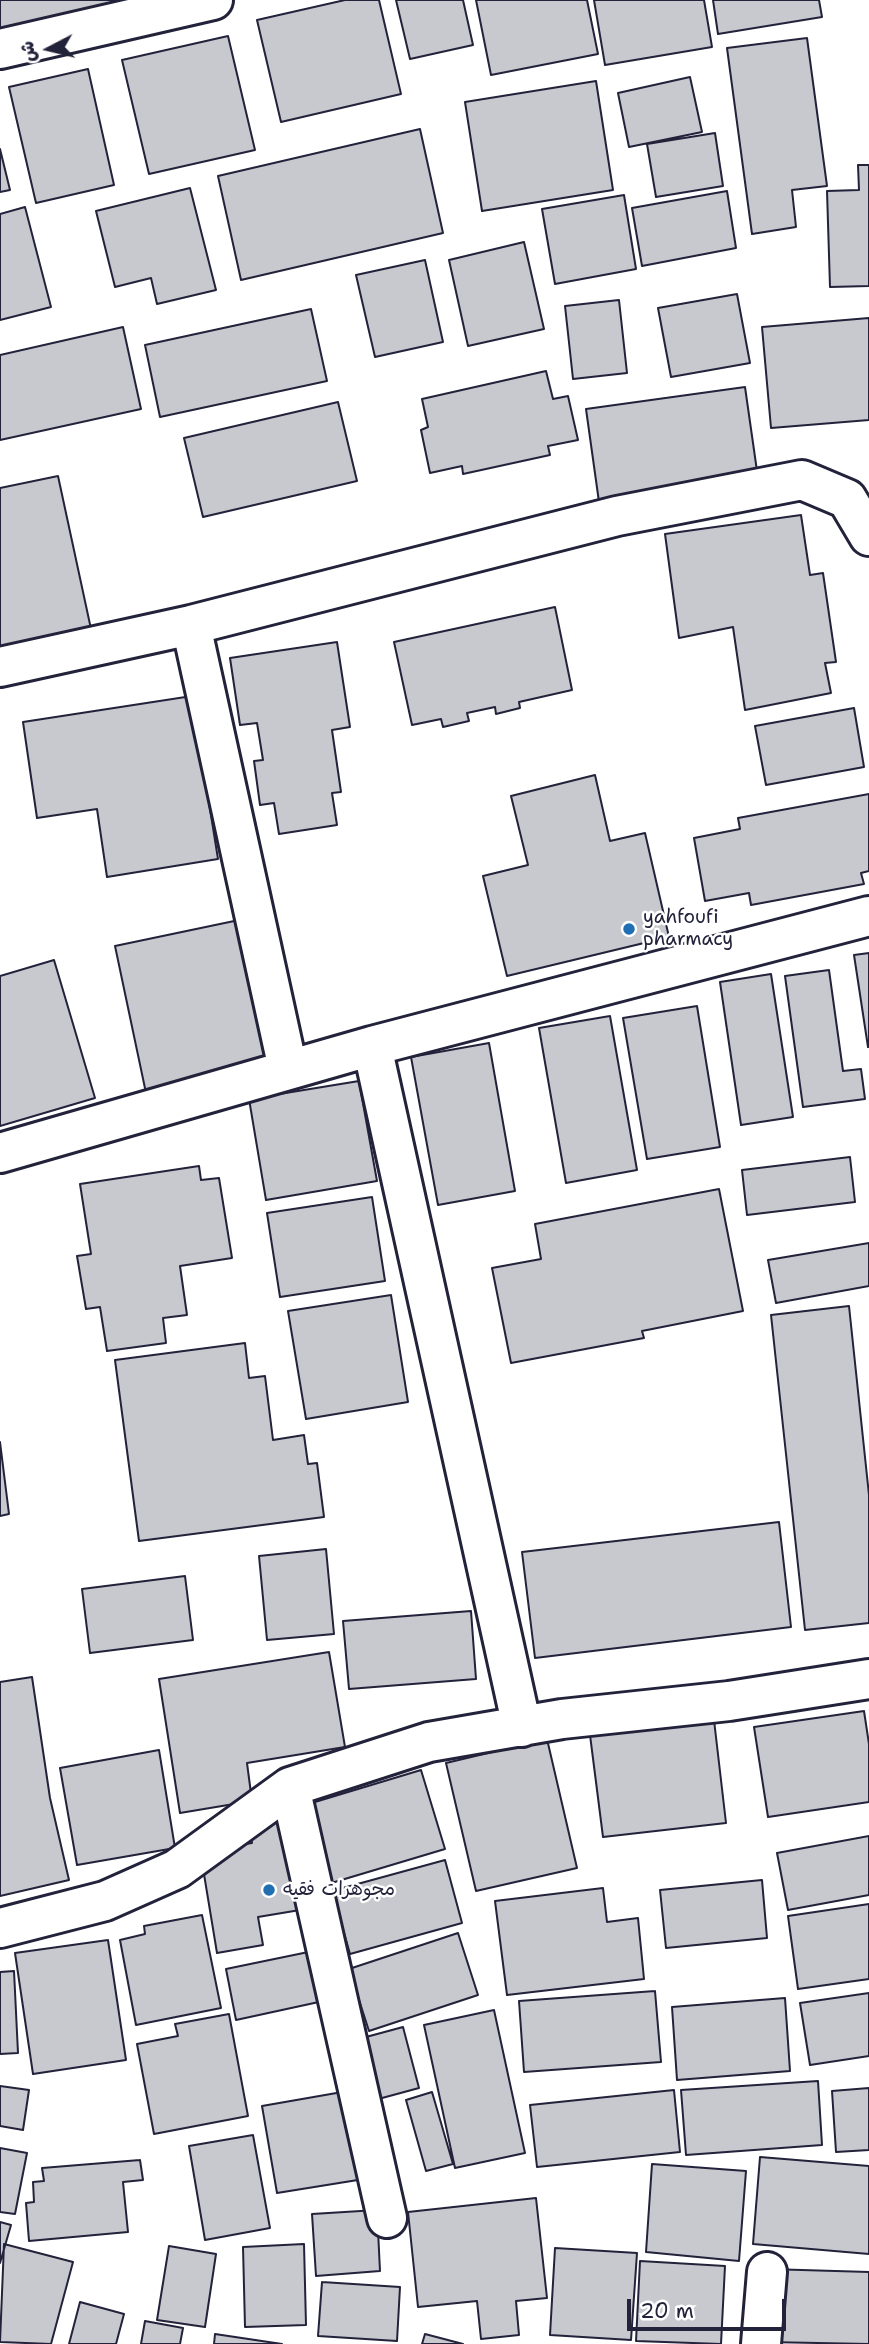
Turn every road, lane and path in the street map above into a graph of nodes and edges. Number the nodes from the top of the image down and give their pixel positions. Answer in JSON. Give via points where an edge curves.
{"nodes":[{"id":1,"x":213,"y":0,"type":"edge"},
{"id":2,"x":0,"y":50,"type":"edge"},
{"id":3,"x":869,"y":536,"type":"edge"},
{"id":4,"x":191,"y":625,"type":"junction"},
{"id":5,"x":0,"y":667,"type":"edge"},
{"id":6,"x":869,"y":916,"type":"edge"},
{"id":7,"x":372,"y":1046,"type":"junction"},
{"id":8,"x":288,"y":1069,"type":"junction"},
{"id":9,"x":0,"y":1153,"type":"edge"},
{"id":10,"x":869,"y":1679,"type":"edge"},
{"id":11,"x":522,"y":1727,"type":"junction"},
{"id":12,"x":290,"y":1787,"type":"junction"},
{"id":13,"x":0,"y":1928,"type":"edge"},
{"id":14,"x":387,"y":2218,"type":"dead end"},
{"id":15,"x":766,"y":2272,"type":"dead end"},
{"id":16,"x":761,"y":2344,"type":"edge"}],
"edges":[{"from":1,"to":2,"type":"street"},
{"from":3,"to":4,"type":"street","via":[[847,499],[802,480],[617,516]]},
{"from":4,"to":5,"type":"street"},
{"from":4,"to":8,"type":"street"},
{"from":6,"to":7,"type":"street"},
{"from":7,"to":8,"type":"street"},
{"from":7,"to":11,"type":"street"},
{"from":8,"to":9,"type":"street"},
{"from":10,"to":11,"type":"street"},
{"from":11,"to":12,"type":"street","via":[[429,1742]]},
{"from":12,"to":13,"type":"street","via":[[177,1869],[105,1901]]},
{"from":12,"to":14,"type":"street"},
{"from":15,"to":16,"type":"street"}]}
